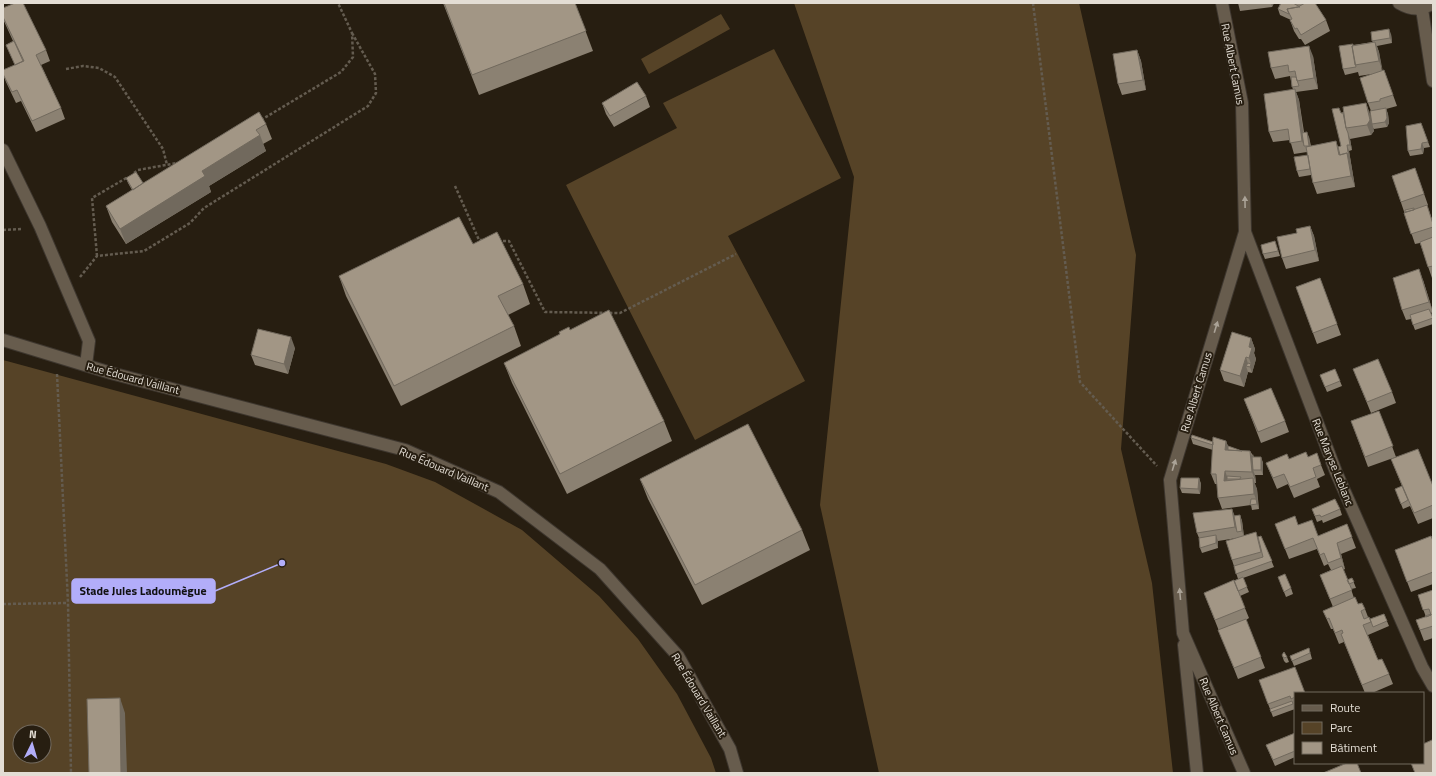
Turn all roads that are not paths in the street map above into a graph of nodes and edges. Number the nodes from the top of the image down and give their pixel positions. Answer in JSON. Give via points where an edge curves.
{"nodes":[{"id":1,"x":1222,"y":3,"type":"edge"},
{"id":2,"x":1399,"y":3,"type":"edge"},
{"id":3,"x":1428,"y":6,"type":"edge"},
{"id":4,"x":1433,"y":81,"type":"edge"},
{"id":5,"x":3,"y":150,"type":"edge"},
{"id":6,"x":1245,"y":232,"type":"junction"},
{"id":7,"x":3,"y":340,"type":"edge"},
{"id":8,"x":86,"y":365,"type":"junction"},
{"id":9,"x":1183,"y":633,"type":"junction"},
{"id":10,"x":1433,"y":686,"type":"edge"},
{"id":11,"x":737,"y":773,"type":"edge"},
{"id":12,"x":1197,"y":773,"type":"edge"},
{"id":13,"x":1244,"y":773,"type":"edge"}],
"edges":[{"from":6,"to":1,"type":"street","name":"Rue Albert Camus","one_way":true,"via":[[1242,102]]},
{"from":2,"to":3,"type":"street","via":[[1414,9]]},
{"from":3,"to":4,"type":"street"},
{"from":5,"to":8,"type":"street","via":[[40,226],[89,341]]},
{"from":9,"to":6,"type":"street","name":"Rue Albert Camus","one_way":true,"via":[[1170,480]]},
{"from":6,"to":10,"type":"street","name":"Rue Maryse Leblanc","via":[[1336,472],[1422,667]]},
{"from":7,"to":8,"type":"street","name":"Rue Édouard Vaillant"},
{"from":8,"to":11,"type":"street","name":"Rue Édouard Vaillant","via":[[405,450],[499,492],[600,569],[678,656],[730,749]]},
{"from":9,"to":12,"type":"street"},
{"from":9,"to":13,"type":"street","name":"Rue Albert Camus"}]}
